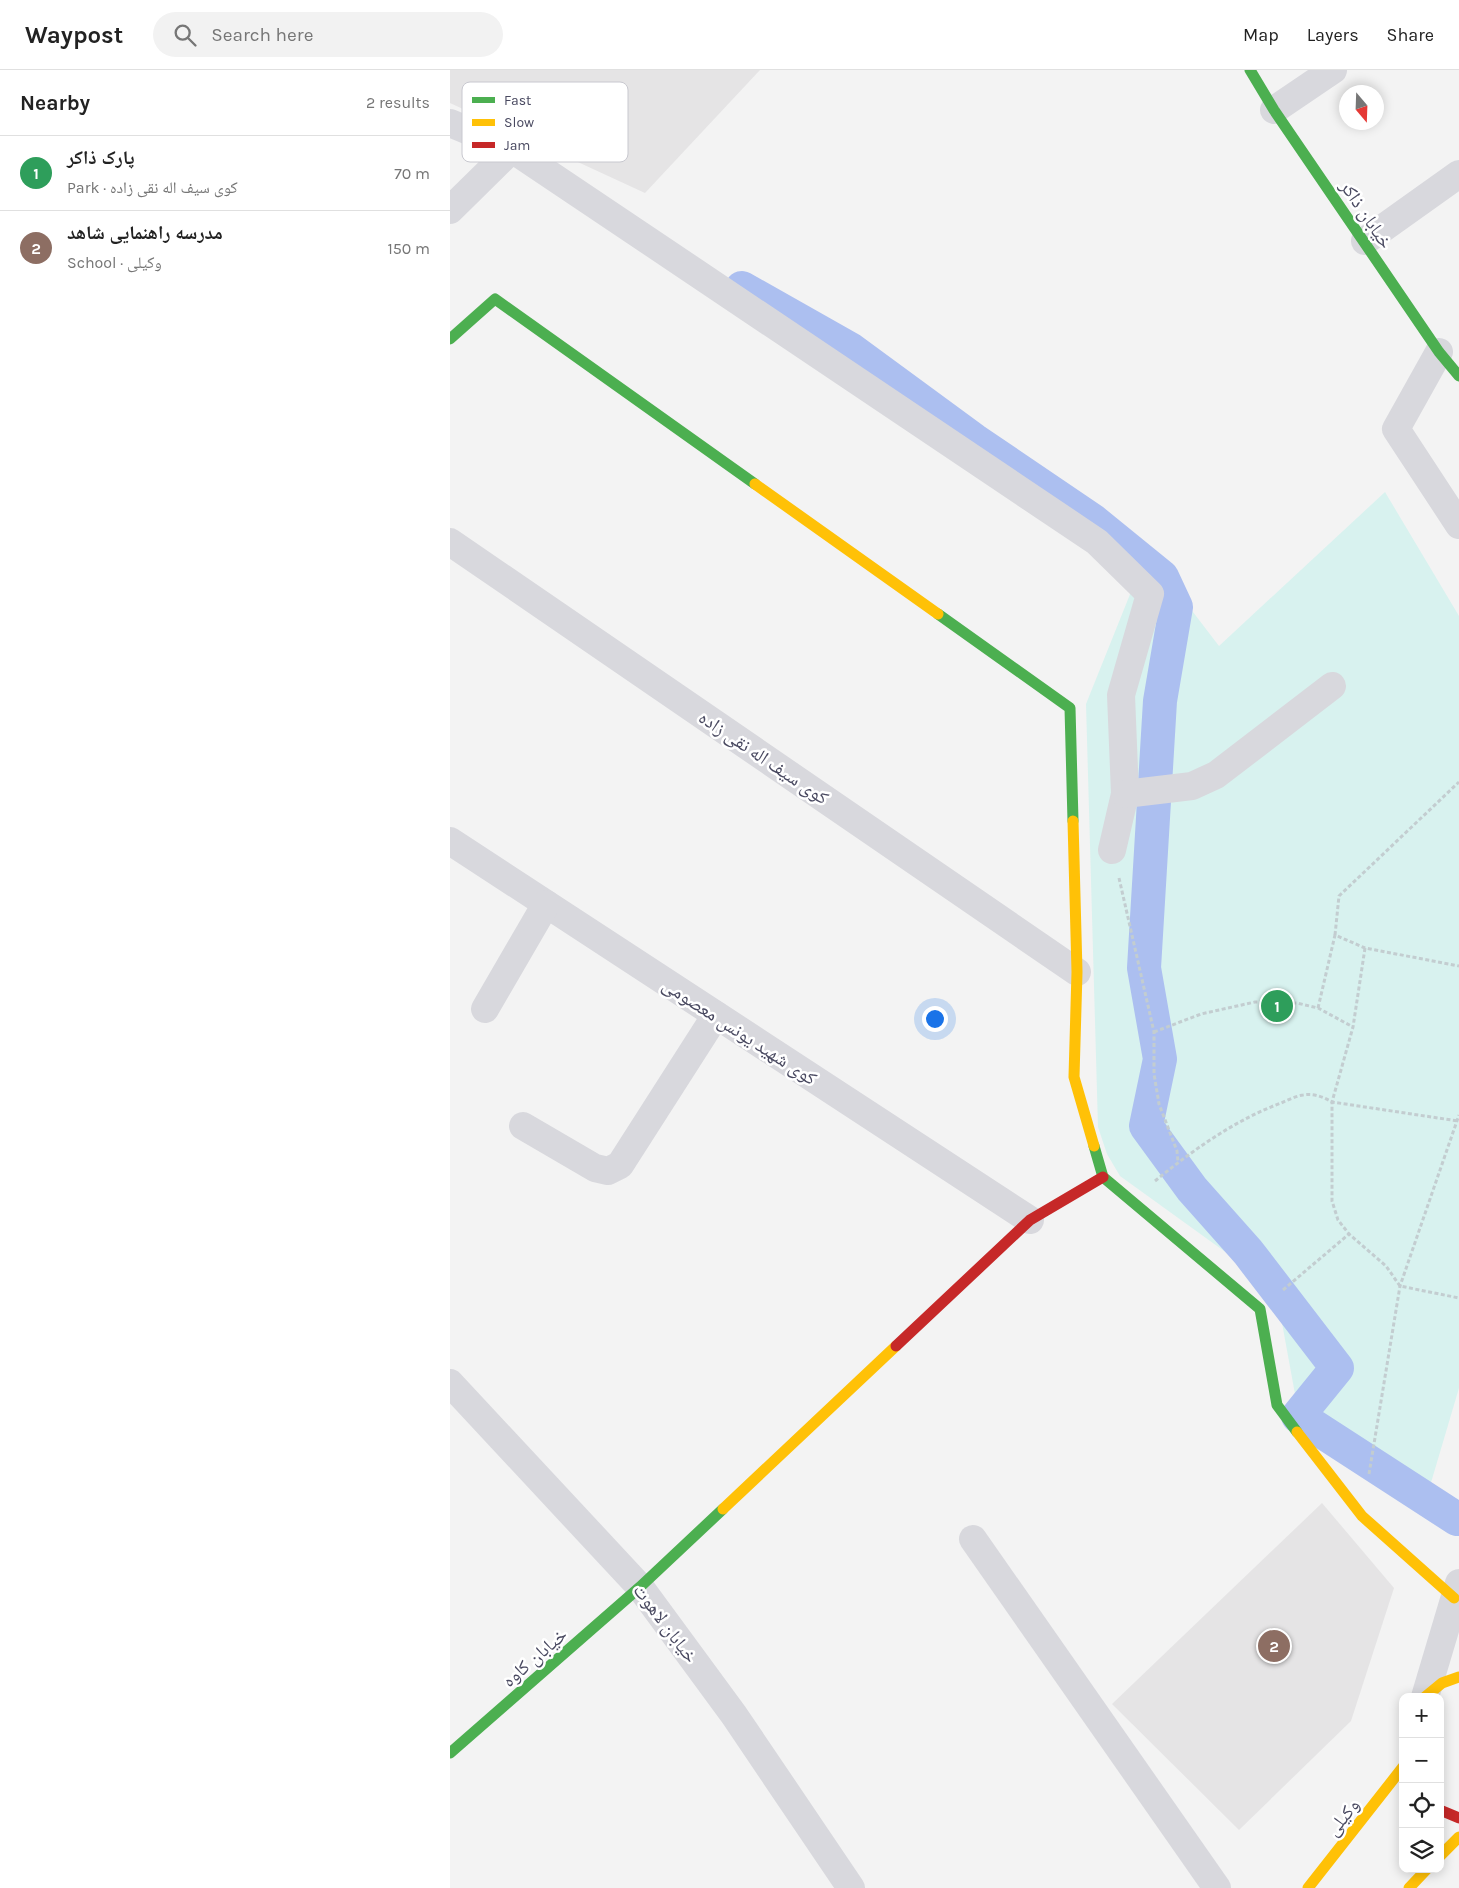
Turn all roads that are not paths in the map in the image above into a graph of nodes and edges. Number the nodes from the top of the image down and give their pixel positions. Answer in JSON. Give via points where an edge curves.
{"nodes":[{"id":1,"x":1250,"y":70,"type":"edge"},
{"id":2,"x":1333,"y":70,"type":"edge"},
{"id":3,"x":1274,"y":110,"type":"junction"},
{"id":4,"x":450,"y":123,"type":"edge"},
{"id":5,"x":462,"y":128,"type":"edge"},
{"id":6,"x":499,"y":162,"type":"edge"},
{"id":7,"x":531,"y":162,"type":"edge"},
{"id":8,"x":1459,"y":174,"type":"edge"},
{"id":9,"x":450,"y":210,"type":"edge"},
{"id":10,"x":1365,"y":241,"type":"junction"},
{"id":11,"x":450,"y":339,"type":"edge"},
{"id":12,"x":1439,"y":352,"type":"junction"},
{"id":13,"x":1459,"y":376,"type":"edge"},
{"id":14,"x":1459,"y":524,"type":"edge"},
{"id":15,"x":450,"y":542,"type":"edge"},
{"id":16,"x":1332,"y":686,"type":"dead end"},
{"id":17,"x":1125,"y":794,"type":"junction"},
{"id":18,"x":450,"y":841,"type":"edge"},
{"id":19,"x":1112,"y":850,"type":"road end"},
{"id":20,"x":546,"y":904,"type":"junction"},
{"id":21,"x":1077,"y":972,"type":"junction"},
{"id":22,"x":485,"y":1009,"type":"dead end"},
{"id":23,"x":716,"y":1015,"type":"junction"},
{"id":24,"x":522,"y":1126,"type":"dead end"},
{"id":25,"x":1103,"y":1177,"type":"junction"},
{"id":26,"x":1030,"y":1220,"type":"junction"},
{"id":27,"x":450,"y":1383,"type":"edge"},
{"id":28,"x":973,"y":1539,"type":"dead end"},
{"id":29,"x":640,"y":1587,"type":"junction"},
{"id":30,"x":1457,"y":1590,"type":"edge"},
{"id":31,"x":1459,"y":1677,"type":"edge"},
{"id":32,"x":1426,"y":1693,"type":"edge"},
{"id":33,"x":1430,"y":1693,"type":"edge"},
{"id":34,"x":450,"y":1753,"type":"edge"},
{"id":35,"x":1399,"y":1772,"type":"edge"},
{"id":36,"x":1444,"y":1812,"type":"edge"},
{"id":37,"x":1459,"y":1818,"type":"edge"},
{"id":38,"x":1459,"y":1837,"type":"edge"},
{"id":39,"x":1444,"y":1852,"type":"edge"},
{"id":40,"x":1423,"y":1873,"type":"edge"},
{"id":41,"x":850,"y":1888,"type":"edge"},
{"id":42,"x":1217,"y":1888,"type":"edge"},
{"id":43,"x":1308,"y":1888,"type":"edge"},
{"id":44,"x":1409,"y":1888,"type":"edge"}],
"edges":[{"from":1,"to":3,"type":"street","name":"خیابان ذاکر"},
{"from":2,"to":3,"type":"street"},
{"from":3,"to":10,"type":"street","name":"خیابان ذاکر"},
{"from":4,"to":5,"type":"street"},
{"from":6,"to":9,"type":"street"},
{"from":7,"to":17,"type":"street","via":[[1097,542],[1150,594],[1121,695]]},
{"from":8,"to":10,"type":"street"},
{"from":10,"to":12,"type":"street","name":"خیابان ذاکر"},
{"from":11,"to":21,"type":"street","via":[[495,299],[1070,708]]},
{"from":12,"to":13,"type":"street","name":"خیابان ذاکر"},
{"from":12,"to":14,"type":"street","via":[[1396,429]]},
{"from":15,"to":21,"type":"street","name":"کوی سیف اله نقی زاده"},
{"from":16,"to":17,"type":"street","via":[[1216,776],[1192,786]]},
{"from":17,"to":19,"type":"street"},
{"from":18,"to":20,"type":"street","name":"کوی شهید یونس معصومی"},
{"from":20,"to":22,"type":"street"},
{"from":20,"to":23,"type":"street","name":"کوی شهید یونس معصومی"},
{"from":21,"to":25,"type":"street","via":[[1074,1077]]},
{"from":23,"to":24,"type":"street","via":[[620,1165],[608,1171],[595,1168]]},
{"from":23,"to":26,"type":"street","name":"کوی شهید یونس معصومی"},
{"from":25,"to":26,"type":"street","name":"خیابان کاوه"},
{"from":25,"to":30,"type":"street","via":[[1260,1309],[1277,1405],[1362,1516]]},
{"from":26,"to":29,"type":"street","name":"خیابان کاوه"},
{"from":27,"to":29,"type":"street","name":"خیابان لاهوت"},
{"from":28,"to":42,"type":"street"},
{"from":29,"to":34,"type":"street","name":"خیابان کاوه"},
{"from":29,"to":41,"type":"street","name":"خیابان لاهوت","via":[[734,1715]]},
{"from":30,"to":32,"type":"street"},
{"from":31,"to":33,"type":"street","via":[[1442,1683]]},
{"from":35,"to":43,"type":"street","name":"وکیلی"},
{"from":36,"to":37,"type":"street"},
{"from":38,"to":39,"type":"street"},
{"from":40,"to":44,"type":"street"}]}
